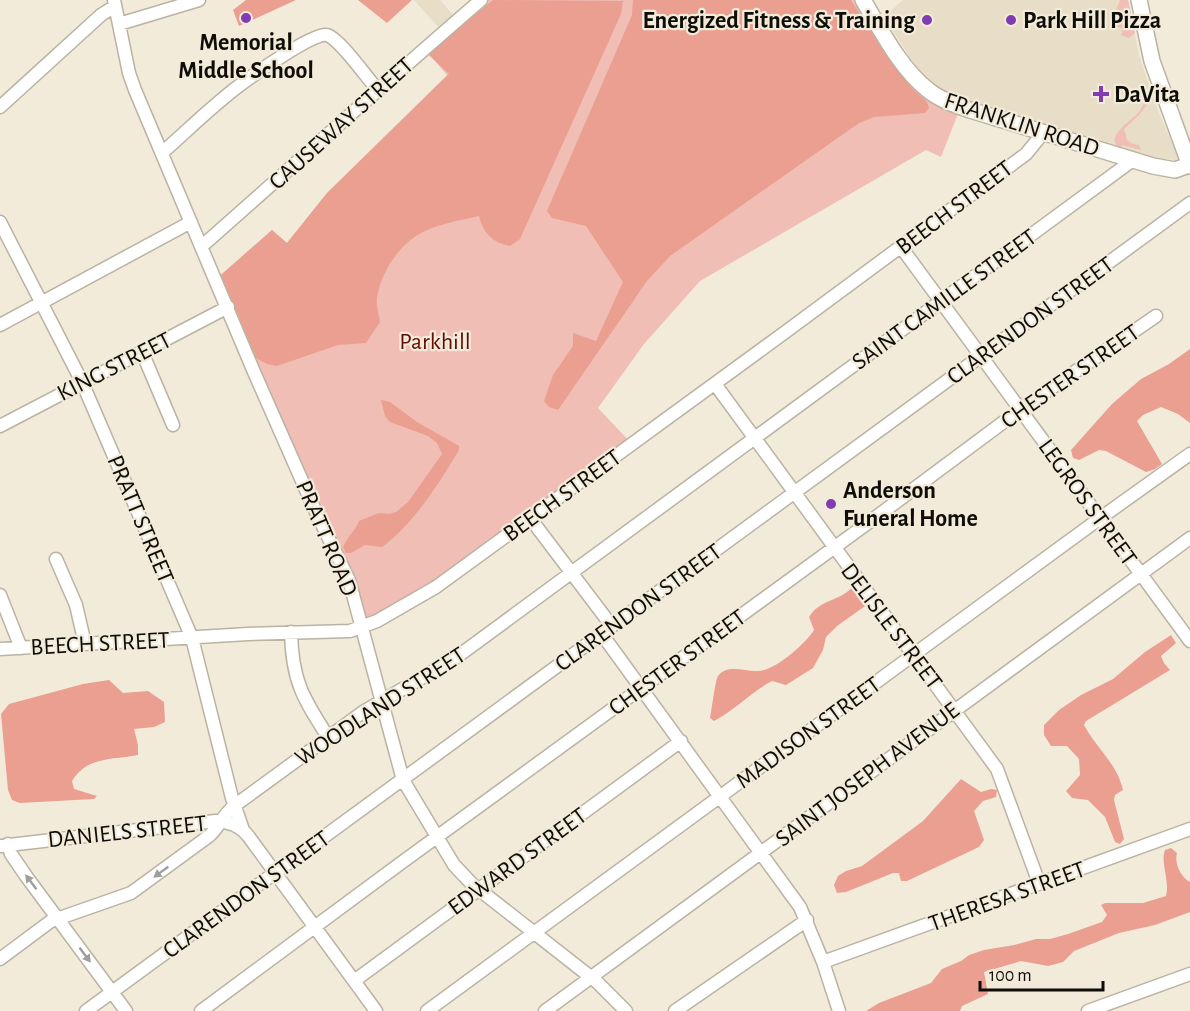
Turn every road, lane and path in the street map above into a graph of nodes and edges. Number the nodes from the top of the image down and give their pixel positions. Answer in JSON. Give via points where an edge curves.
{"nodes":[{"id":1,"x":199,"y":0,"type":"edge"},
{"id":2,"x":481,"y":0,"type":"edge"},
{"id":3,"x":863,"y":0,"type":"edge"},
{"id":4,"x":1139,"y":0,"type":"edge"},
{"id":5,"x":114,"y":3,"type":"edge"},
{"id":6,"x":119,"y":24,"type":"junction"},
{"id":7,"x":377,"y":89,"type":"junction"},
{"id":8,"x":0,"y":107,"type":"edge"},
{"id":9,"x":1044,"y":132,"type":"junction"},
{"id":10,"x":163,"y":152,"type":"junction"},
{"id":11,"x":1133,"y":160,"type":"junction"},
{"id":12,"x":1190,"y":166,"type":"edge"},
{"id":13,"x":1190,"y":203,"type":"edge"},
{"id":14,"x":0,"y":222,"type":"edge"},
{"id":15,"x":191,"y":222,"type":"junction"},
{"id":16,"x":202,"y":246,"type":"junction"},
{"id":17,"x":901,"y":247,"type":"junction"},
{"id":18,"x":941,"y":301,"type":"junction"},
{"id":19,"x":42,"y":303,"type":"junction"},
{"id":20,"x":228,"y":307,"type":"junction"},
{"id":21,"x":1155,"y":316,"type":"dead end"},
{"id":22,"x":0,"y":325,"type":"edge"},
{"id":23,"x":142,"y":352,"type":"junction"},
{"id":24,"x":981,"y":357,"type":"junction"},
{"id":25,"x":82,"y":382,"type":"junction"},
{"id":26,"x":715,"y":384,"type":"junction"},
{"id":27,"x":1021,"y":409,"type":"junction"},
{"id":28,"x":173,"y":425,"type":"dead end"},
{"id":29,"x":0,"y":426,"type":"edge"},
{"id":30,"x":755,"y":437,"type":"junction"},
{"id":31,"x":1190,"y":454,"type":"edge"},
{"id":32,"x":795,"y":493,"type":"junction"},
{"id":33,"x":530,"y":518,"type":"junction"},
{"id":34,"x":1098,"y":519,"type":"junction"},
{"id":35,"x":1190,"y":538,"type":"edge"},
{"id":36,"x":834,"y":548,"type":"junction"},
{"id":37,"x":56,"y":559,"type":"dead end"},
{"id":38,"x":570,"y":573,"type":"junction"},
{"id":39,"x":1141,"y":574,"type":"junction"},
{"id":40,"x":0,"y":595,"type":"edge"},
{"id":41,"x":611,"y":625,"type":"junction"},
{"id":42,"x":361,"y":628,"type":"junction"},
{"id":43,"x":291,"y":632,"type":"junction"},
{"id":44,"x":601,"y":633,"type":"junction"},
{"id":45,"x":192,"y":638,"type":"junction"},
{"id":46,"x":1190,"y":641,"type":"edge"},
{"id":47,"x":85,"y":644,"type":"junction"},
{"id":48,"x":21,"y":648,"type":"junction"},
{"id":49,"x":0,"y":649,"type":"edge"},
{"id":50,"x":914,"y":654,"type":"junction"},
{"id":51,"x":641,"y":688,"type":"junction"},
{"id":52,"x":382,"y":700,"type":"junction"},
{"id":53,"x":954,"y":709,"type":"junction"},
{"id":54,"x":328,"y":737,"type":"junction"},
{"id":55,"x":681,"y":741,"type":"junction"},
{"id":56,"x":403,"y":780,"type":"junction"},
{"id":57,"x":721,"y":796,"type":"junction"},
{"id":58,"x":234,"y":806,"type":"junction"},
{"id":59,"x":221,"y":822,"type":"junction"},
{"id":60,"x":177,"y":826,"type":"junction"},
{"id":61,"x":1190,"y":829,"type":"edge"},
{"id":62,"x":243,"y":830,"type":"junction"},
{"id":63,"x":436,"y":837,"type":"junction"},
{"id":64,"x":4,"y":845,"type":"edge"},
{"id":65,"x":190,"y":851,"type":"junction"},
{"id":66,"x":762,"y":853,"type":"junction"},
{"id":67,"x":275,"y":872,"type":"junction"},
{"id":68,"x":1039,"y":883,"type":"junction"},
{"id":69,"x":478,"y":889,"type":"junction"},
{"id":70,"x":58,"y":918,"type":"junction"},
{"id":71,"x":807,"y":920,"type":"junction"},
{"id":72,"x":315,"y":926,"type":"junction"},
{"id":73,"x":535,"y":933,"type":"junction"},
{"id":74,"x":0,"y":959,"type":"edge"},
{"id":75,"x":824,"y":962,"type":"junction"},
{"id":76,"x":1190,"y":974,"type":"edge"},
{"id":77,"x":591,"y":977,"type":"junction"},
{"id":78,"x":354,"y":981,"type":"junction"},
{"id":79,"x":112,"y":992,"type":"junction"},
{"id":80,"x":86,"y":1011,"type":"edge"},
{"id":81,"x":126,"y":1011,"type":"edge"},
{"id":82,"x":201,"y":1011,"type":"edge"},
{"id":83,"x":376,"y":1011,"type":"edge"},
{"id":84,"x":427,"y":1011,"type":"edge"},
{"id":85,"x":545,"y":1011,"type":"edge"},
{"id":86,"x":626,"y":1011,"type":"edge"},
{"id":87,"x":675,"y":1011,"type":"edge"},
{"id":88,"x":839,"y":1011,"type":"edge"},
{"id":89,"x":1088,"y":1011,"type":"edge"}],
"edges":[{"from":1,"to":6,"type":"street"},
{"from":2,"to":7,"type":"street","name":"CAUSEWAY STREET"},
{"from":3,"to":9,"type":"main road","name":"FRANKLIN ROAD","via":[[906,66],[928,90],[970,110]]},
{"from":4,"to":12,"type":"main road","via":[[1152,62]]},
{"from":5,"to":6,"type":"street","name":"PRATT ROAD"},
{"from":5,"to":8,"type":"street"},
{"from":6,"to":10,"type":"street","name":"PRATT ROAD","via":[[132,82]]},
{"from":7,"to":10,"type":"street","via":[[333,39],[326,34],[316,36],[238,86]]},
{"from":7,"to":16,"type":"street","name":"CAUSEWAY STREET"},
{"from":9,"to":11,"type":"main road","name":"FRANKLIN ROAD"},
{"from":9,"to":17,"type":"street","name":"BEECH STREET","via":[[1026,154]]},
{"from":10,"to":15,"type":"street","name":"PRATT ROAD"},
{"from":11,"to":12,"type":"main road","name":"FRANKLIN ROAD","via":[[1175,170]]},
{"from":11,"to":18,"type":"street","name":"SAINT CAMILLE STREET"},
{"from":13,"to":24,"type":"street","name":"CLARENDON STREET"},
{"from":14,"to":19,"type":"street","name":"PRATT STREET"},
{"from":15,"to":16,"type":"street","name":"PRATT ROAD"},
{"from":15,"to":19,"type":"street"},
{"from":16,"to":20,"type":"street","name":"PRATT ROAD"},
{"from":17,"to":18,"type":"street","name":"LEGROS STREET"},
{"from":17,"to":26,"type":"street","name":"BEECH STREET"},
{"from":18,"to":24,"type":"street","name":"LEGROS STREET"},
{"from":18,"to":30,"type":"street","name":"SAINT CAMILLE STREET"},
{"from":19,"to":22,"type":"street"},
{"from":19,"to":25,"type":"street","name":"PRATT STREET"},
{"from":20,"to":23,"type":"street","name":"KING STREET"},
{"from":20,"to":42,"type":"street","name":"PRATT ROAD","via":[[349,580]]},
{"from":21,"to":27,"type":"street","name":"CHESTER STREET"},
{"from":23,"to":25,"type":"street","name":"KING STREET"},
{"from":23,"to":28,"type":"street"},
{"from":24,"to":27,"type":"street","name":"LEGROS STREET"},
{"from":24,"to":32,"type":"street","name":"CLARENDON STREET"},
{"from":25,"to":29,"type":"street","name":"KING STREET"},
{"from":25,"to":45,"type":"street","name":"PRATT STREET"},
{"from":26,"to":30,"type":"street","name":"DELISLE STREET"},
{"from":26,"to":33,"type":"street","name":"BEECH STREET"},
{"from":27,"to":34,"type":"street","name":"LEGROS STREET"},
{"from":27,"to":36,"type":"street","name":"CHESTER STREET"},
{"from":30,"to":32,"type":"street","name":"DELISLE STREET"},
{"from":30,"to":38,"type":"street","name":"WOODLAND STREET"},
{"from":31,"to":34,"type":"street","name":"MADISON STREET"},
{"from":32,"to":36,"type":"street","name":"DELISLE STREET"},
{"from":32,"to":41,"type":"street","name":"CLARENDON STREET"},
{"from":33,"to":38,"type":"street"},
{"from":33,"to":42,"type":"street","name":"BEECH STREET","via":[[436,587]]},
{"from":34,"to":39,"type":"street","name":"LEGROS STREET"},
{"from":34,"to":50,"type":"street","name":"MADISON STREET"},
{"from":35,"to":39,"type":"street","name":"SAINT JOSEPH AVENUE"},
{"from":36,"to":50,"type":"street","name":"DELISLE STREET"},
{"from":36,"to":51,"type":"street","name":"CHESTER STREET"},
{"from":37,"to":47,"type":"street","via":[[76,605]]},
{"from":38,"to":41,"type":"street"},
{"from":38,"to":52,"type":"street","name":"WOODLAND STREET","via":[[447,663]]},
{"from":39,"to":46,"type":"street","name":"LEGROS STREET"},
{"from":39,"to":53,"type":"street","name":"SAINT JOSEPH AVENUE"},
{"from":40,"to":48,"type":"street"},
{"from":41,"to":44,"type":"street","name":"CLARENDON STREET"},
{"from":42,"to":43,"type":"street","name":"BEECH STREET"},
{"from":42,"to":52,"type":"street","name":"PRATT ROAD"},
{"from":43,"to":45,"type":"street","name":"BEECH STREET"},
{"from":43,"to":54,"type":"street","via":[[296,678]]},
{"from":44,"to":51,"type":"street"},
{"from":44,"to":56,"type":"street","name":"CLARENDON STREET"},
{"from":45,"to":47,"type":"street","name":"BEECH STREET"},
{"from":45,"to":58,"type":"street","name":"PRATT STREET"},
{"from":47,"to":48,"type":"street","name":"BEECH STREET"},
{"from":48,"to":49,"type":"street","name":"BEECH STREET"},
{"from":50,"to":53,"type":"street","name":"DELISLE STREET"},
{"from":50,"to":57,"type":"street","name":"MADISON STREET"},
{"from":51,"to":55,"type":"street"},
{"from":51,"to":63,"type":"street","name":"CHESTER STREET"},
{"from":52,"to":54,"type":"street","name":"WOODLAND STREET"},
{"from":52,"to":56,"type":"street","name":"PRATT ROAD"},
{"from":53,"to":66,"type":"street","name":"SAINT JOSEPH AVENUE"},
{"from":53,"to":68,"type":"street","name":"DELISLE STREET","via":[[997,769]]},
{"from":54,"to":58,"type":"street","name":"WOODLAND STREET"},
{"from":55,"to":57,"type":"street"},
{"from":55,"to":69,"type":"street","name":"EDWARD STREET"},
{"from":56,"to":63,"type":"street","name":"PRATT ROAD"},
{"from":56,"to":67,"type":"street","name":"CLARENDON STREET"},
{"from":57,"to":66,"type":"street"},
{"from":57,"to":73,"type":"street","name":"MADISON STREET"},
{"from":58,"to":59,"type":"street","name":"WOODLAND STREET"},
{"from":58,"to":62,"type":"street","name":"PRATT STREET"},
{"from":59,"to":60,"type":"street","name":"DANIELS STREET"},
{"from":59,"to":62,"type":"street","name":"DANIELS STREET"},
{"from":59,"to":65,"type":"street","name":"WOODLAND STREET"},
{"from":60,"to":64,"type":"street","name":"DANIELS STREET"},
{"from":60,"to":65,"type":"street","via":[[191,836]]},
{"from":61,"to":68,"type":"street","name":"THERESA STREET"},
{"from":62,"to":67,"type":"street","name":"DANIELS STREET"},
{"from":63,"to":69,"type":"street","name":"PRATT ROAD","via":[[459,872]]},
{"from":63,"to":72,"type":"street","name":"CHESTER STREET"},
{"from":70,"to":64,"type":"street","one_way":true},
{"from":65,"to":70,"type":"street","name":"WOODLAND STREET","one_way":true,"via":[[131,894]]},
{"from":66,"to":71,"type":"street"},
{"from":66,"to":77,"type":"street","name":"SAINT JOSEPH AVENUE"},
{"from":67,"to":72,"type":"street","name":"DANIELS STREET"},
{"from":67,"to":79,"type":"street","name":"CLARENDON STREET"},
{"from":68,"to":75,"type":"street","name":"THERESA STREET"},
{"from":69,"to":73,"type":"street","name":"PRATT ROAD"},
{"from":69,"to":78,"type":"street","name":"EDWARD STREET"},
{"from":70,"to":74,"type":"street","name":"WOODLAND STREET"},
{"from":70,"to":79,"type":"street","one_way":true},
{"from":71,"to":75,"type":"street"},
{"from":71,"to":87,"type":"street"},
{"from":72,"to":78,"type":"street","name":"DANIELS STREET"},
{"from":72,"to":82,"type":"street","name":"CHESTER STREET"},
{"from":73,"to":77,"type":"street","name":"PRATT ROAD"},
{"from":73,"to":84,"type":"street","name":"MADISON STREET"},
{"from":75,"to":88,"type":"street"},
{"from":76,"to":89,"type":"street"},
{"from":77,"to":85,"type":"street","name":"SAINT JOSEPH AVENUE"},
{"from":77,"to":86,"type":"street","name":"PRATT ROAD"},
{"from":78,"to":83,"type":"street","name":"DANIELS STREET"},
{"from":79,"to":80,"type":"street","name":"CLARENDON STREET"},
{"from":79,"to":81,"type":"street"}]}
